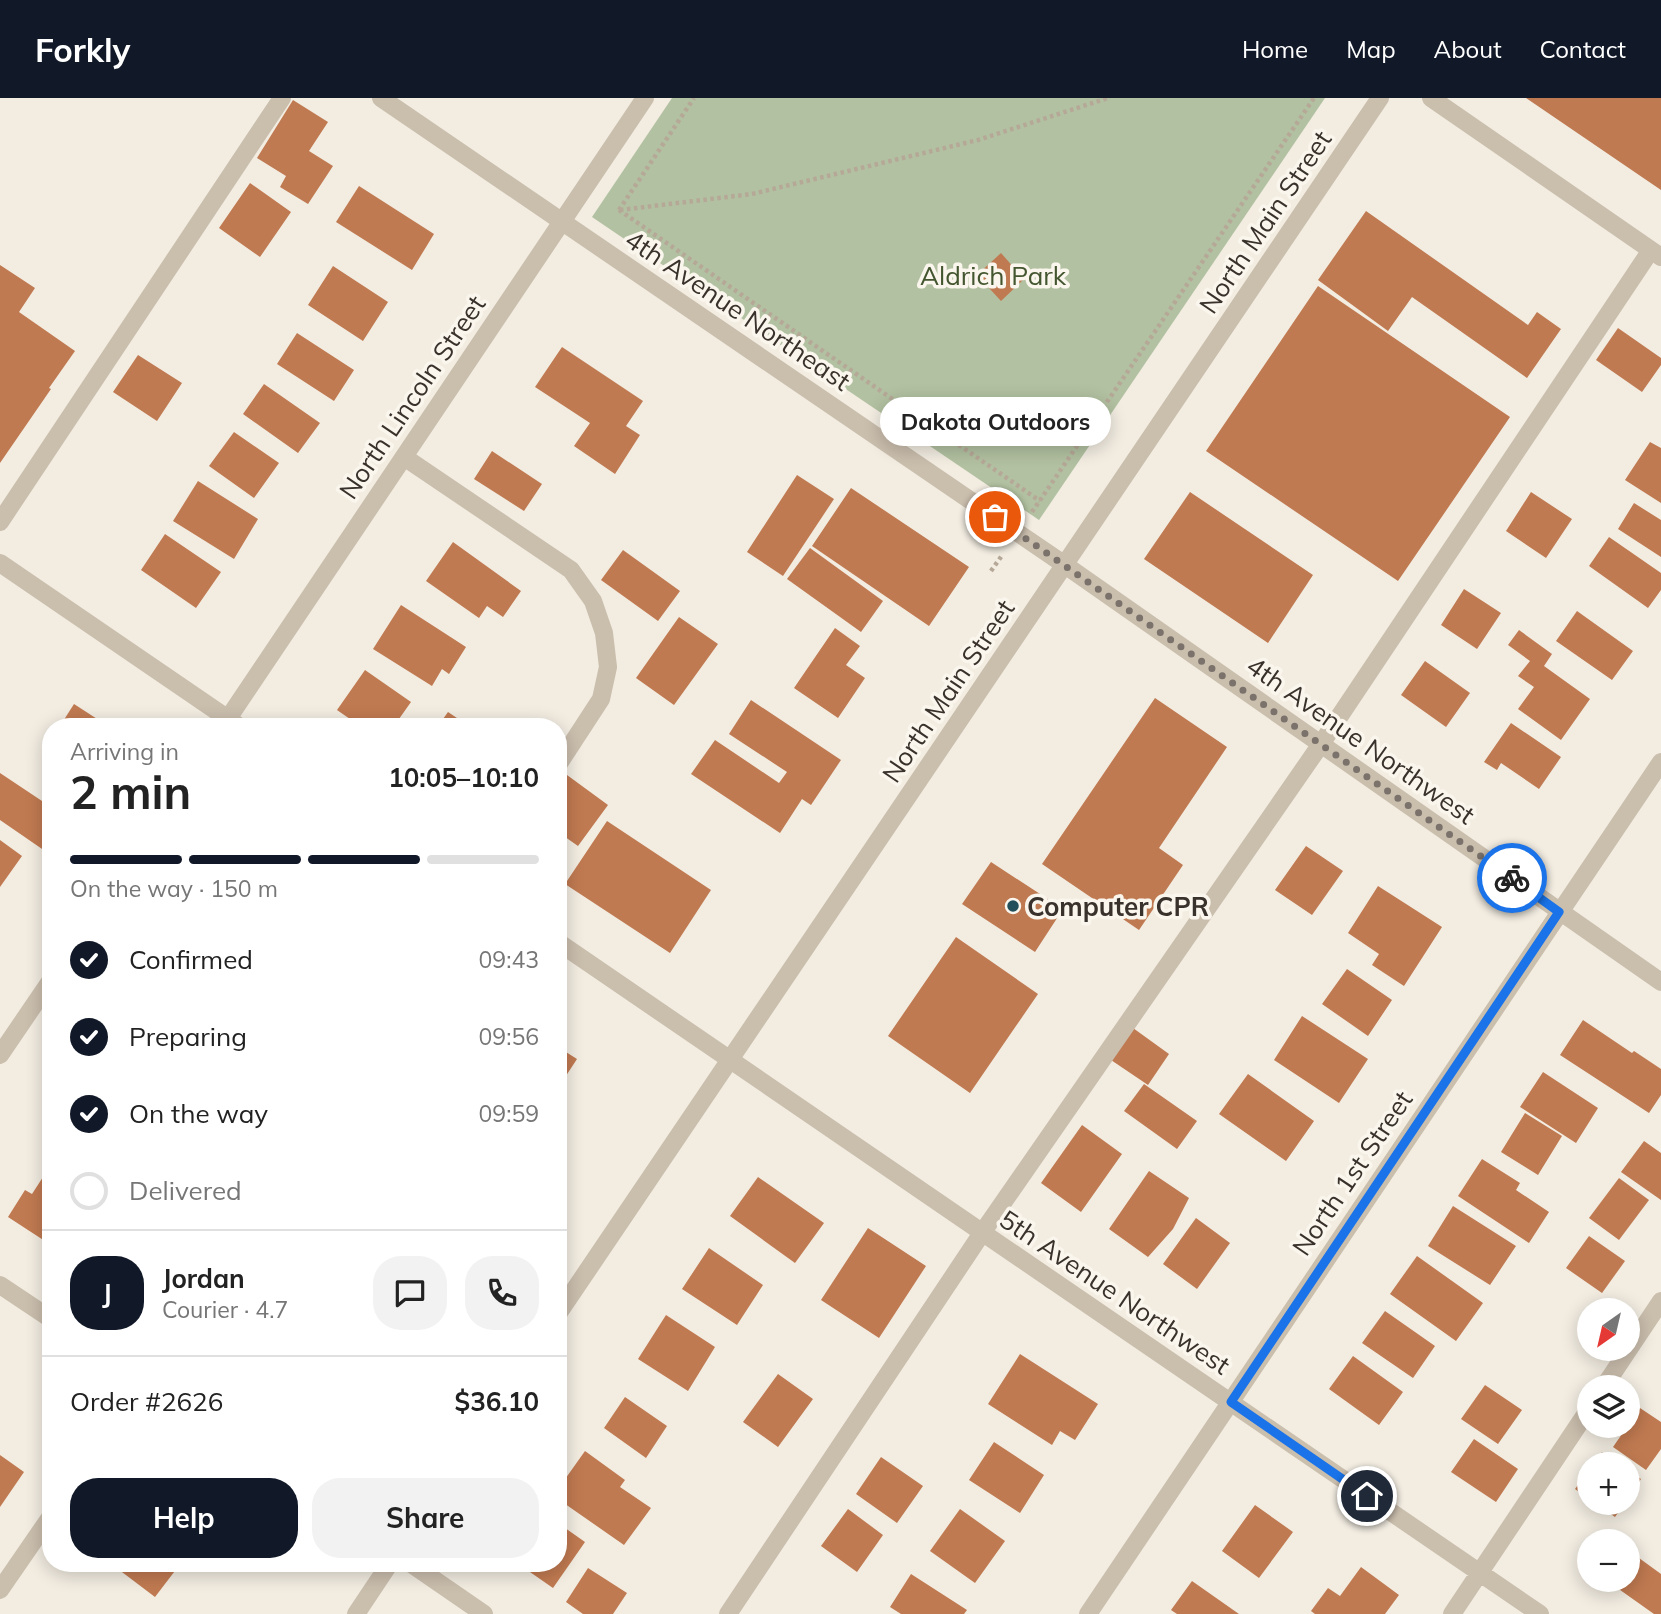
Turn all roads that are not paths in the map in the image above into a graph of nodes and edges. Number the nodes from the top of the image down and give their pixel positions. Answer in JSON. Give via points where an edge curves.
{"nodes":[{"id":1,"x":282,"y":98,"type":"edge"},
{"id":2,"x":381,"y":98,"type":"edge"},
{"id":3,"x":645,"y":98,"type":"edge"},
{"id":4,"x":1380,"y":98,"type":"edge"},
{"id":5,"x":1431,"y":98,"type":"edge"},
{"id":6,"x":562,"y":222,"type":"junction"},
{"id":7,"x":1656,"y":254,"type":"edge"},
{"id":8,"x":404,"y":457,"type":"junction"},
{"id":9,"x":0,"y":522,"type":"edge"},
{"id":10,"x":0,"y":563,"type":"edge"},
{"id":11,"x":1065,"y":565,"type":"junction"},
{"id":12,"x":221,"y":718,"type":"edge"},
{"id":13,"x":234,"y":718,"type":"edge"},
{"id":14,"x":1321,"y":744,"type":"junction"},
{"id":15,"x":567,"y":751,"type":"edge"},
{"id":16,"x":1661,"y":762,"type":"edge"},
{"id":17,"x":1559,"y":912,"type":"junction"},
{"id":18,"x":567,"y":948,"type":"edge"},
{"id":19,"x":1661,"y":982,"type":"edge"},
{"id":20,"x":42,"y":993,"type":"edge"},
{"id":21,"x":0,"y":1055,"type":"edge"},
{"id":22,"x":730,"y":1058,"type":"junction"},
{"id":23,"x":982,"y":1233,"type":"junction"},
{"id":24,"x":0,"y":1285,"type":"edge"},
{"id":25,"x":567,"y":1301,"type":"edge"},
{"id":26,"x":1661,"y":1301,"type":"edge"},
{"id":27,"x":42,"y":1313,"type":"edge"},
{"id":28,"x":1612,"y":1375,"type":"edge"},
{"id":29,"x":1231,"y":1402,"type":"junction"},
{"id":30,"x":1577,"y":1427,"type":"edge"},
{"id":31,"x":42,"y":1529,"type":"edge"},
{"id":32,"x":384,"y":1572,"type":"edge"},
{"id":33,"x":423,"y":1572,"type":"edge"},
{"id":34,"x":1480,"y":1573,"type":"junction"},
{"id":35,"x":0,"y":1590,"type":"edge"},
{"id":36,"x":356,"y":1614,"type":"edge"},
{"id":37,"x":484,"y":1614,"type":"edge"},
{"id":38,"x":728,"y":1614,"type":"edge"},
{"id":39,"x":1088,"y":1614,"type":"edge"},
{"id":40,"x":1452,"y":1614,"type":"edge"},
{"id":41,"x":1540,"y":1614,"type":"edge"}],
"edges":[{"from":1,"to":9,"type":"street"},
{"from":2,"to":6,"type":"street","name":"4th Avenue Northeast"},
{"from":3,"to":6,"type":"street","name":"North Lincoln Street"},
{"from":4,"to":11,"type":"street","name":"North Main Street"},
{"from":5,"to":7,"type":"street"},
{"from":6,"to":8,"type":"street","name":"North Lincoln Street"},
{"from":6,"to":11,"type":"street","name":"4th Avenue Northeast"},
{"from":7,"to":14,"type":"street"},
{"from":8,"to":13,"type":"street","name":"North Lincoln Street"},
{"from":8,"to":15,"type":"street","via":[[571,570],[593,601],[604,633],[608,667],[601,699]]},
{"from":10,"to":12,"type":"street"},
{"from":11,"to":14,"type":"street","name":"4th Avenue Northwest"},
{"from":11,"to":22,"type":"street","name":"North Main Street"},
{"from":14,"to":17,"type":"street","name":"4th Avenue Northwest"},
{"from":14,"to":23,"type":"street"},
{"from":16,"to":17,"type":"street","name":"North 1st Street"},
{"from":17,"to":19,"type":"street","name":"4th Avenue Northwest"},
{"from":17,"to":29,"type":"street","name":"North 1st Street"},
{"from":18,"to":22,"type":"street","name":"5th Avenue Northwest"},
{"from":20,"to":21,"type":"street"},
{"from":22,"to":23,"type":"street","name":"5th Avenue Northwest"},
{"from":22,"to":25,"type":"street","name":"North Main Street"},
{"from":23,"to":29,"type":"street","name":"5th Avenue Northwest"},
{"from":23,"to":38,"type":"street"},
{"from":24,"to":27,"type":"street"},
{"from":26,"to":28,"type":"street"},
{"from":29,"to":34,"type":"street","name":"5th Avenue Northwest"},
{"from":29,"to":39,"type":"street","name":"North 1st Street"},
{"from":30,"to":34,"type":"street"},
{"from":31,"to":35,"type":"street"},
{"from":32,"to":36,"type":"street"},
{"from":33,"to":37,"type":"street"},
{"from":34,"to":40,"type":"street"},
{"from":34,"to":41,"type":"street","name":"5th Avenue Northwest"}]}
